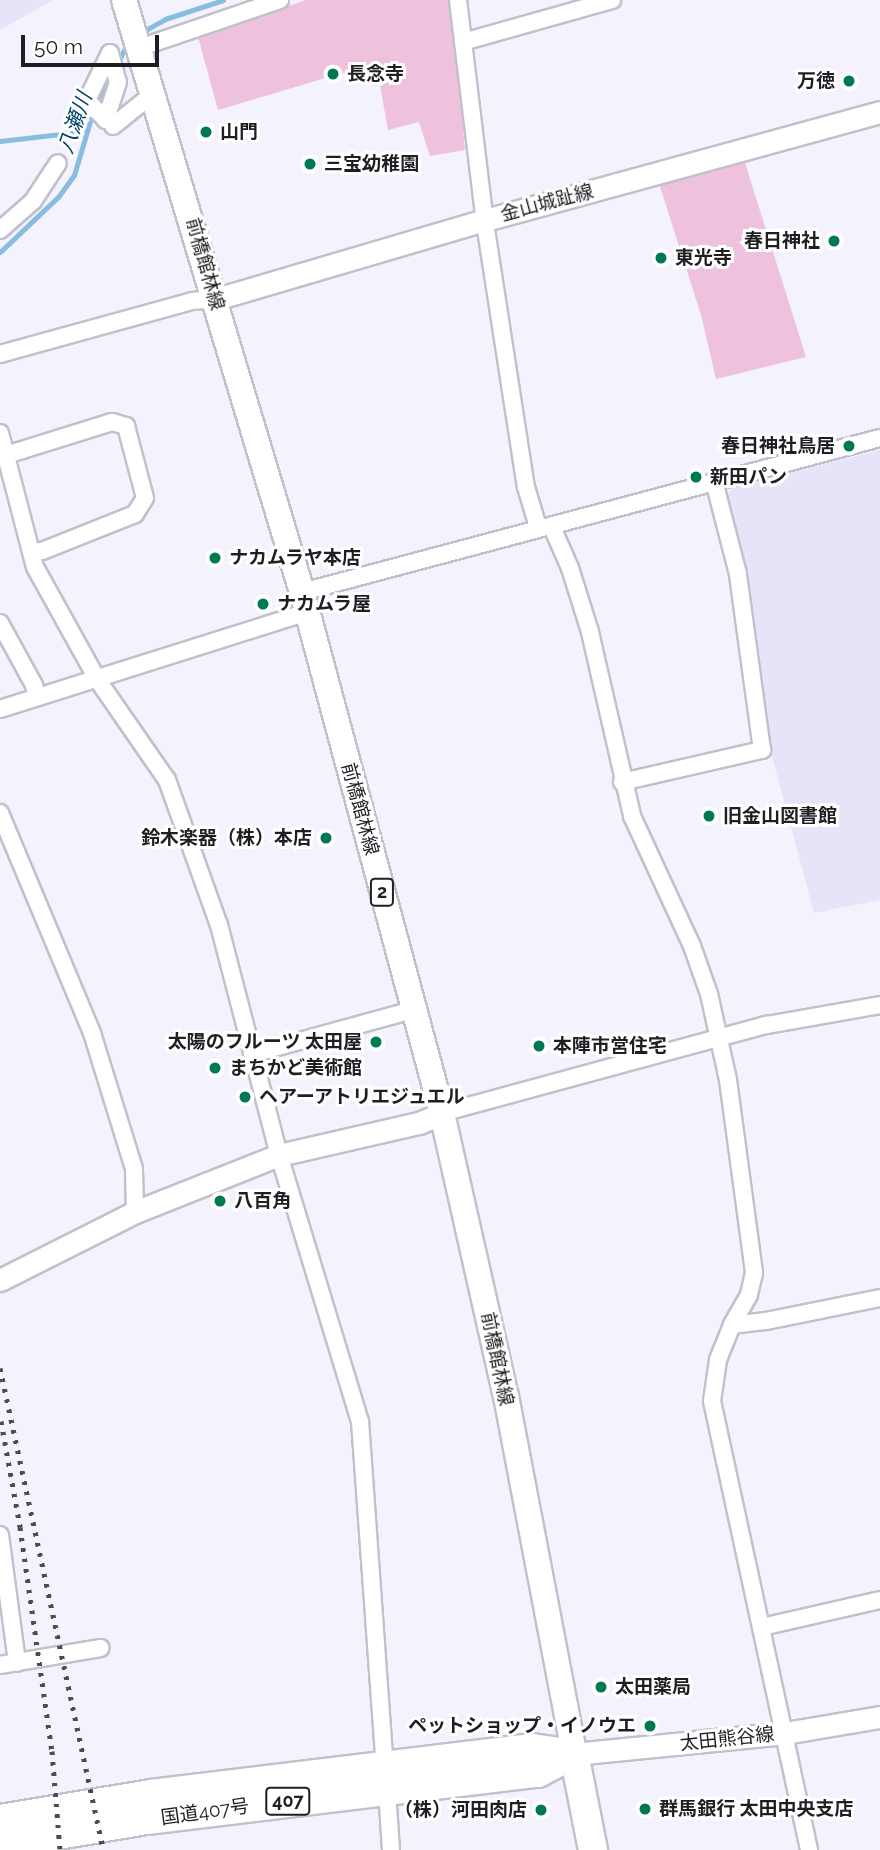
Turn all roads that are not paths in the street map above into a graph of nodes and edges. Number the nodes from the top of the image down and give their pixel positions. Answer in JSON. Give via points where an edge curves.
{"nodes":[{"id":1,"x":124,"y":0,"type":"edge"},
{"id":2,"x":280,"y":0,"type":"edge"},
{"id":3,"x":458,"y":0,"type":"edge"},
{"id":4,"x":612,"y":0,"type":"edge"},
{"id":5,"x":137,"y":40,"type":"junction"},
{"id":6,"x":463,"y":42,"type":"junction"},
{"id":7,"x":153,"y":94,"type":"junction"},
{"id":8,"x":880,"y":112,"type":"edge"},
{"id":9,"x":113,"y":126,"type":"dead end"},
{"id":10,"x":58,"y":163,"type":"dead end"},
{"id":11,"x":485,"y":220,"type":"junction"},
{"id":12,"x":0,"y":230,"type":"edge"},
{"id":13,"x":216,"y":299,"type":"junction"},
{"id":14,"x":0,"y":354,"type":"edge"},
{"id":15,"x":0,"y":433,"type":"edge"},
{"id":16,"x":880,"y":438,"type":"edge"},
{"id":17,"x":6,"y":455,"type":"junction"},
{"id":18,"x":714,"y":481,"type":"junction"},
{"id":19,"x":545,"y":527,"type":"junction"},
{"id":20,"x":31,"y":552,"type":"junction"},
{"id":21,"x":304,"y":602,"type":"junction"},
{"id":22,"x":0,"y":623,"type":"edge"},
{"id":23,"x":97,"y":679,"type":"junction"},
{"id":24,"x":37,"y":697,"type":"junction"},
{"id":25,"x":0,"y":709,"type":"edge"},
{"id":26,"x":622,"y":782,"type":"junction"},
{"id":27,"x":0,"y":813,"type":"edge"},
{"id":28,"x":880,"y":1005,"type":"edge"},
{"id":29,"x":413,"y":1010,"type":"junction"},
{"id":30,"x":717,"y":1038,"type":"junction"},
{"id":31,"x":252,"y":1054,"type":"junction"},
{"id":32,"x":442,"y":1113,"type":"junction"},
{"id":33,"x":279,"y":1155,"type":"junction"},
{"id":34,"x":135,"y":1212,"type":"junction"},
{"id":35,"x":0,"y":1280,"type":"edge"},
{"id":36,"x":880,"y":1298,"type":"edge"},
{"id":37,"x":732,"y":1325,"type":"junction"},
{"id":38,"x":0,"y":1535,"type":"edge"},
{"id":39,"x":880,"y":1600,"type":"edge"},
{"id":40,"x":762,"y":1627,"type":"junction"},
{"id":41,"x":102,"y":1648,"type":"dead end"},
{"id":42,"x":17,"y":1663,"type":"junction"},
{"id":43,"x":0,"y":1665,"type":"edge"},
{"id":44,"x":880,"y":1717,"type":"edge"},
{"id":45,"x":785,"y":1733,"type":"junction"},
{"id":46,"x":574,"y":1754,"type":"junction"},
{"id":47,"x":386,"y":1779,"type":"junction"},
{"id":48,"x":0,"y":1819,"type":"edge"},
{"id":49,"x":0,"y":1845,"type":"edge"},
{"id":50,"x":391,"y":1850,"type":"edge"},
{"id":51,"x":593,"y":1850,"type":"edge"},
{"id":52,"x":808,"y":1850,"type":"edge"}],
"edges":[{"from":1,"to":5,"type":"main road","name":"前橋館林線","number":"2"},
{"from":2,"to":5,"type":"street"},
{"from":3,"to":6,"type":"street"},
{"from":4,"to":6,"type":"street"},
{"from":5,"to":7,"type":"main road","name":"前橋館林線","number":"2"},
{"from":6,"to":11,"type":"street"},
{"from":7,"to":9,"type":"street"},
{"from":7,"to":13,"type":"main road","name":"前橋館林線","number":"2"},
{"from":8,"to":11,"type":"main road","name":"金山城趾線"},
{"from":10,"to":12,"type":"street","via":[[33,201]]},
{"from":11,"to":13,"type":"main road","name":"金山城趾線"},
{"from":11,"to":19,"type":"street","via":[[526,487]]},
{"from":13,"to":14,"type":"street"},
{"from":13,"to":21,"type":"main road","name":"前橋館林線","number":"2"},
{"from":15,"to":17,"type":"street"},
{"from":16,"to":18,"type":"street"},
{"from":17,"to":20,"type":"street"},
{"from":17,"to":20,"type":"street","via":[[112,422],[126,426],[145,498],[135,514]]},
{"from":18,"to":19,"type":"street"},
{"from":18,"to":26,"type":"street","via":[[738,574],[762,750]]},
{"from":19,"to":21,"type":"street"},
{"from":19,"to":26,"type":"street","via":[[570,568],[590,632]]},
{"from":20,"to":23,"type":"street"},
{"from":21,"to":23,"type":"street"},
{"from":21,"to":29,"type":"main road","name":"前橋館林線","number":"2"},
{"from":22,"to":24,"type":"street"},
{"from":23,"to":24,"type":"street"},
{"from":23,"to":31,"type":"street","via":[[167,780],[219,925]]},
{"from":24,"to":25,"type":"street"},
{"from":26,"to":30,"type":"street","via":[[632,816],[692,946],[709,994]]},
{"from":27,"to":34,"type":"street","via":[[92,1033],[134,1169]]},
{"from":28,"to":30,"type":"street"},
{"from":29,"to":31,"type":"street"},
{"from":29,"to":32,"type":"main road","name":"前橋館林線","number":"2"},
{"from":30,"to":32,"type":"street"},
{"from":30,"to":37,"type":"street","via":[[728,1080],[754,1273],[749,1295]]},
{"from":31,"to":33,"type":"street"},
{"from":32,"to":33,"type":"main road","via":[[419,1123]]},
{"from":32,"to":46,"type":"main road","name":"前橋館林線","number":"2","via":[[506,1396]]},
{"from":33,"to":34,"type":"main road"},
{"from":33,"to":47,"type":"street","via":[[360,1421]]},
{"from":34,"to":35,"type":"main road"},
{"from":36,"to":37,"type":"street"},
{"from":37,"to":40,"type":"street","via":[[718,1360],[712,1401]]},
{"from":38,"to":42,"type":"street"},
{"from":39,"to":40,"type":"street"},
{"from":40,"to":45,"type":"street"},
{"from":41,"to":42,"type":"street"},
{"from":42,"to":43,"type":"street"},
{"from":44,"to":45,"type":"main road","name":"太田熊谷線"},
{"from":45,"to":46,"type":"main road","name":"太田熊谷線"},
{"from":45,"to":52,"type":"street"},
{"from":46,"to":47,"type":"highway","name":"国道407号","number":"407","via":[[532,1748]]},
{"from":46,"to":51,"type":"highway"},
{"from":47,"to":48,"type":"highway","name":"国道407号","number":"407","via":[[151,1794]]},
{"from":47,"to":49,"type":"highway","name":"国道407号","number":"407"},
{"from":47,"to":50,"type":"street"}]}
